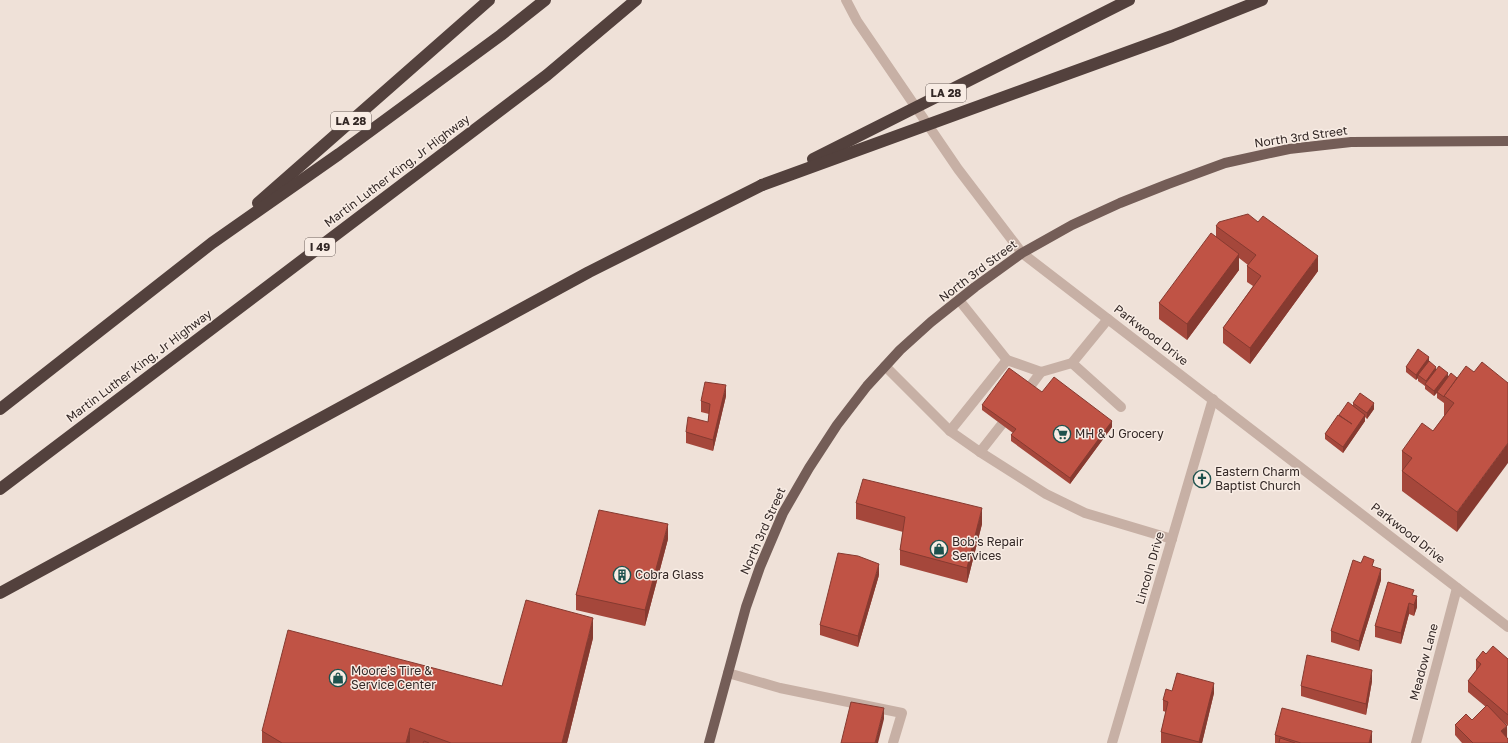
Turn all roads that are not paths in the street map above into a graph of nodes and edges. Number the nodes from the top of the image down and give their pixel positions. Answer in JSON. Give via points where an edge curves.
{"nodes":[{"id":1,"x":489,"y":0,"type":"edge"},
{"id":2,"x":546,"y":0,"type":"edge"},
{"id":3,"x":636,"y":0,"type":"edge"},
{"id":4,"x":846,"y":0,"type":"edge"},
{"id":5,"x":1129,"y":0,"type":"edge"},
{"id":6,"x":1262,"y":0,"type":"edge"},
{"id":7,"x":1508,"y":141,"type":"edge"},
{"id":8,"x":762,"y":185,"type":"junction"},
{"id":9,"x":212,"y":243,"type":"junction"},
{"id":10,"x":1022,"y":253,"type":"junction"},
{"id":11,"x":959,"y":300,"type":"junction"},
{"id":12,"x":1108,"y":319,"type":"junction"},
{"id":13,"x":1007,"y":360,"type":"junction"},
{"id":14,"x":1072,"y":363,"type":"junction"},
{"id":15,"x":885,"y":366,"type":"junction"},
{"id":16,"x":1041,"y":372,"type":"junction"},
{"id":17,"x":1030,"y":388,"type":"edge"},
{"id":18,"x":1213,"y":399,"type":"junction"},
{"id":19,"x":1121,"y":407,"type":"dead end"},
{"id":20,"x":0,"y":409,"type":"edge"},
{"id":21,"x":1002,"y":424,"type":"edge"},
{"id":22,"x":950,"y":430,"type":"junction"},
{"id":23,"x":980,"y":452,"type":"junction"},
{"id":24,"x":0,"y":489,"type":"edge"},
{"id":25,"x":1172,"y":539,"type":"junction"},
{"id":26,"x":1457,"y":588,"type":"junction"},
{"id":27,"x":0,"y":593,"type":"edge"},
{"id":28,"x":1508,"y":627,"type":"edge"},
{"id":29,"x":728,"y":673,"type":"junction"},
{"id":30,"x":709,"y":743,"type":"edge"},
{"id":31,"x":892,"y":743,"type":"edge"},
{"id":32,"x":1112,"y":743,"type":"edge"},
{"id":33,"x":1416,"y":743,"type":"edge"}],
"edges":[{"from":1,"to":9,"type":"highway","number":"LA 28"},
{"from":2,"to":9,"type":"highway","via":[[339,154]]},
{"from":3,"to":24,"type":"highway","name":"Martin Luther King, Jr Highway","number":"I 49","via":[[547,75]]},
{"from":4,"to":10,"type":"street","name":"Parkwood Drive","via":[[857,21],[958,169]]},
{"from":5,"to":8,"type":"highway","number":"LA 28","bridge":true},
{"from":6,"to":8,"type":"highway","bridge":true,"via":[[1172,36]]},
{"from":7,"to":10,"type":"main road","name":"North 3rd Street","via":[[1351,142],[1255,156],[1218,166],[1120,203],[1072,225]]},
{"from":8,"to":27,"type":"highway","via":[[589,272]]},
{"from":9,"to":20,"type":"highway"},
{"from":10,"to":11,"type":"main road","name":"North 3rd Street"},
{"from":10,"to":12,"type":"street","name":"Parkwood Drive"},
{"from":11,"to":13,"type":"street"},
{"from":11,"to":15,"type":"main road","name":"North 3rd Street","via":[[931,322]]},
{"from":12,"to":14,"type":"street"},
{"from":12,"to":18,"type":"street","name":"Parkwood Drive"},
{"from":13,"to":16,"type":"street"},
{"from":13,"to":22,"type":"street"},
{"from":14,"to":16,"type":"street"},
{"from":14,"to":19,"type":"street"},
{"from":15,"to":22,"type":"street"},
{"from":15,"to":29,"type":"main road","name":"North 3rd Street","via":[[837,425],[783,513],[760,566]]},
{"from":16,"to":17,"type":"street"},
{"from":18,"to":25,"type":"street","name":"Lincoln Drive"},
{"from":18,"to":26,"type":"street","name":"Parkwood Drive"},
{"from":21,"to":23,"type":"street"},
{"from":22,"to":23,"type":"street"},
{"from":23,"to":25,"type":"street","via":[[1046,494],[1085,513]]},
{"from":25,"to":32,"type":"street","name":"Lincoln Drive"},
{"from":26,"to":28,"type":"street","name":"Parkwood Drive"},
{"from":26,"to":33,"type":"street","name":"Meadow Lane"},
{"from":29,"to":30,"type":"main road","name":"North 3rd Street"},
{"from":29,"to":31,"type":"street","via":[[780,688],[902,713]]}]}
